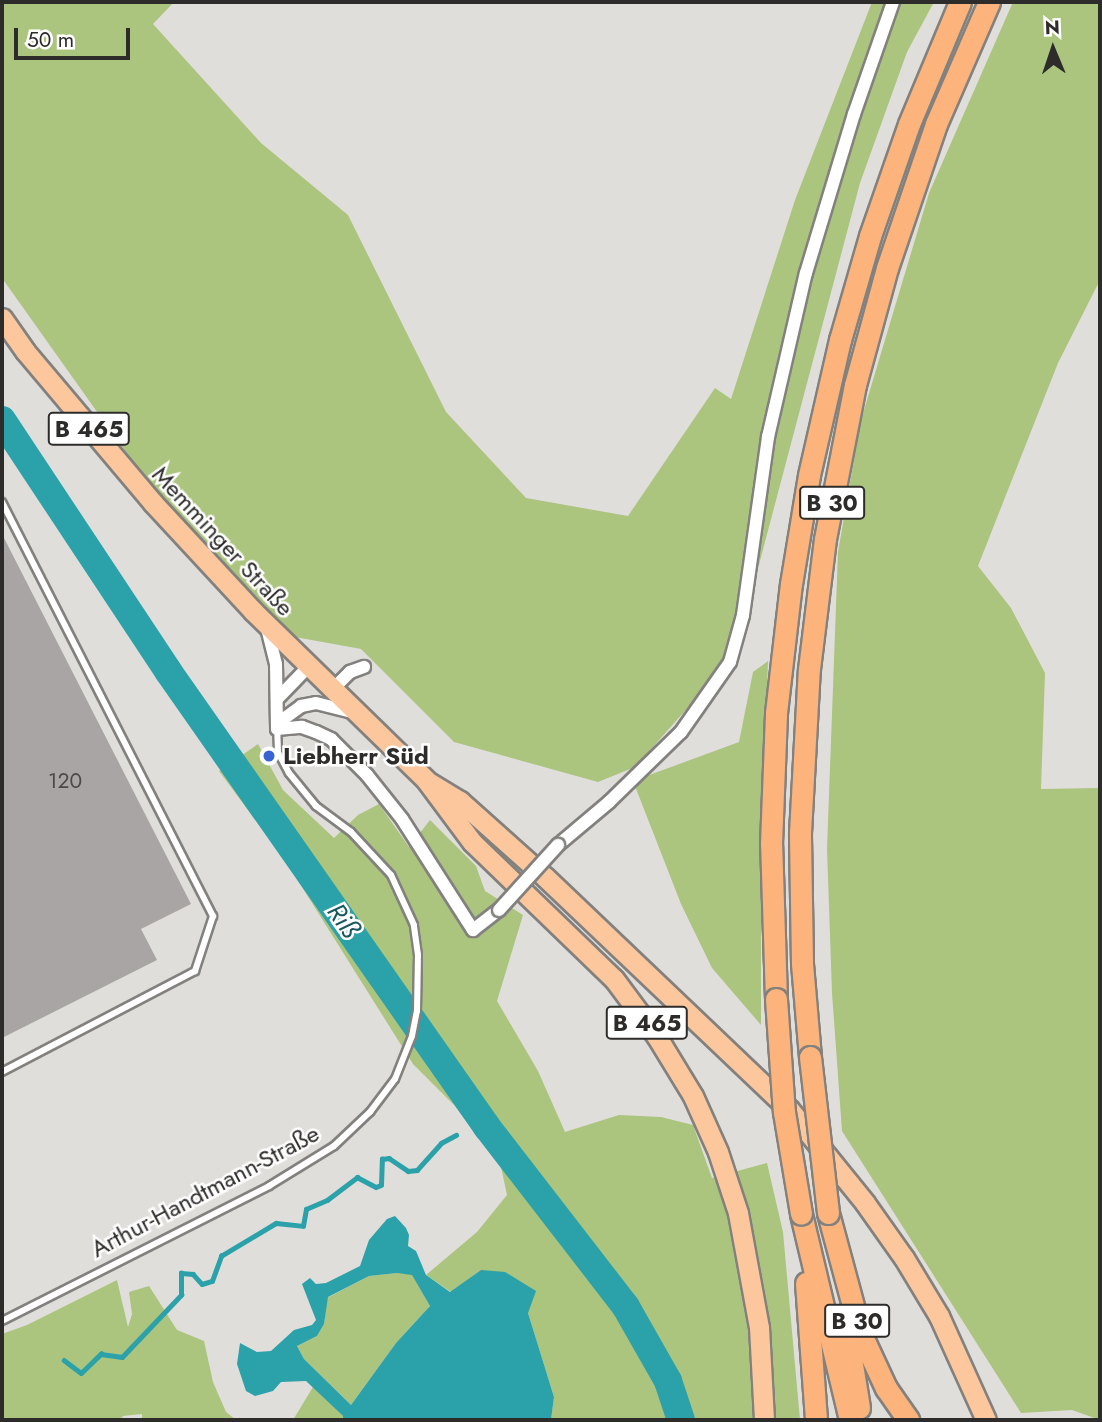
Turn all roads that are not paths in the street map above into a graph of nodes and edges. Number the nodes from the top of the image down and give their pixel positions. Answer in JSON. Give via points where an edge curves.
{"nodes":[{"id":1,"x":893,"y":2,"type":"edge"},
{"id":2,"x":960,"y":2,"type":"edge"},
{"id":3,"x":989,"y":2,"type":"edge"},
{"id":4,"x":2,"y":318,"type":"edge"},
{"id":5,"x":2,"y":502,"type":"edge"},
{"id":6,"x":265,"y":624,"type":"junction"},
{"id":7,"x":310,"y":665,"type":"junction"},
{"id":8,"x":364,"y":667,"type":"dead end"},
{"id":9,"x":334,"y":688,"type":"junction"},
{"id":10,"x":278,"y":698,"type":"junction"},
{"id":11,"x":362,"y":716,"type":"junction"},
{"id":12,"x":277,"y":726,"type":"junction"},
{"id":13,"x":426,"y":780,"type":"junction"},
{"id":14,"x":2,"y":1072,"type":"edge"},
{"id":15,"x":828,"y":1213,"type":"junction"},
{"id":16,"x":801,"y":1214,"type":"junction"},
{"id":17,"x":2,"y":1321,"type":"edge"},
{"id":18,"x":764,"y":1420,"type":"edge"},
{"id":19,"x":816,"y":1420,"type":"edge"},
{"id":20,"x":850,"y":1420,"type":"edge"},
{"id":21,"x":861,"y":1420,"type":"edge"},
{"id":22,"x":908,"y":1420,"type":"edge"},
{"id":23,"x":986,"y":1420,"type":"edge"}],
"edges":[{"from":1,"to":12,"type":"street","bridge":true,"via":[[806,273],[768,437],[743,615],[730,662],[681,732],[473,930],[402,819],[367,775],[331,739],[302,727]]},
{"from":2,"to":16,"type":"highway","number":"B 30","bridge":true,"via":[[909,124],[870,236],[809,475],[791,584],[776,713],[771,844],[784,1112]]},
{"from":3,"to":15,"type":"highway","number":"B 30","bridge":true,"via":[[936,124],[880,291],[855,385],[825,539],[809,669],[800,833],[802,963]]},
{"from":4,"to":6,"type":"main road","name":"Memminger Straße","number":"B 465","via":[[117,463]]},
{"from":5,"to":14,"type":"lane","via":[[213,916],[195,971]]},
{"from":6,"to":7,"type":"main road","name":"Memminger Straße","number":"B 465"},
{"from":6,"to":10,"type":"street","name":"Arthur-Handtmann-Straße","via":[[276,664]]},
{"from":7,"to":9,"type":"main road","name":"Memminger Straße","number":"B 465"},
{"from":7,"to":10,"type":"street"},
{"from":8,"to":9,"type":"street","via":[[350,672]]},
{"from":9,"to":11,"type":"main road","name":"Memminger Straße","number":"B 465"},
{"from":10,"to":12,"type":"street","name":"Arthur-Handtmann-Straße"},
{"from":11,"to":12,"type":"street","via":[[316,703],[301,706]]},
{"from":11,"to":13,"type":"main road","name":"Memminger Straße","number":"B 465"},
{"from":12,"to":17,"type":"lane","name":"Arthur-Handtmann-Straße","via":[[278,752],[289,773],[316,806],[351,831],[391,875],[414,925],[417,1011],[395,1079],[370,1112],[334,1146],[269,1186]]},
{"from":13,"to":18,"type":"main road","number":"B 465","via":[[472,842],[614,979],[693,1096],[738,1213],[759,1327]]},
{"from":13,"to":23,"type":"main road","number":"B 465","via":[[460,801],[545,877],[789,1109],[904,1258],[939,1316]]},
{"from":15,"to":21,"type":"highway","number":"B 30"},
{"from":15,"to":22,"type":"highway","number":"B 30","via":[[860,1332],[886,1388]]},
{"from":16,"to":19,"type":"highway"},
{"from":16,"to":20,"type":"highway","number":"B 30"}]}
